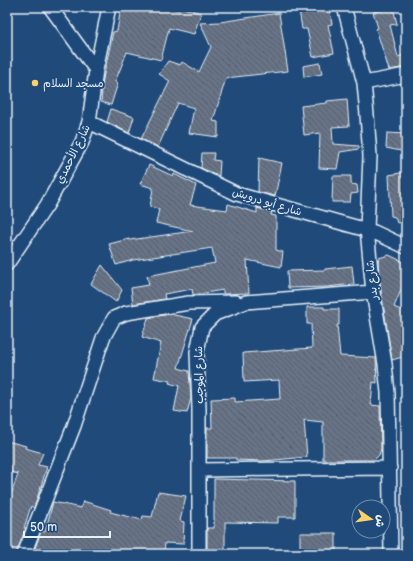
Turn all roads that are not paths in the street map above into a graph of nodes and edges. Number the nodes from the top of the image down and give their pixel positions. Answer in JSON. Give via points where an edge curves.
{"nodes":[{"id":1,"x":50,"y":7,"type":"edge"},
{"id":2,"x":109,"y":7,"type":"edge"},
{"id":3,"x":344,"y":7,"type":"edge"},
{"id":4,"x":96,"y":70,"type":"junction"},
{"id":5,"x":406,"y":75,"type":"edge"},
{"id":6,"x":364,"y":83,"type":"junction"},
{"id":7,"x":89,"y":122,"type":"junction"},
{"id":8,"x":367,"y":230,"type":"junction"},
{"id":9,"x":406,"y":247,"type":"edge"},
{"id":10,"x":10,"y":251,"type":"edge"},
{"id":11,"x":7,"y":264,"type":"edge"},
{"id":12,"x":373,"y":292,"type":"junction"},
{"id":13,"x":246,"y":302,"type":"junction"},
{"id":14,"x":390,"y":468,"type":"junction"},
{"id":15,"x":199,"y":470,"type":"junction"},
{"id":16,"x":24,"y":554,"type":"edge"},
{"id":17,"x":199,"y":554,"type":"edge"},
{"id":18,"x":391,"y":554,"type":"edge"}],
"edges":[{"from":1,"to":4,"type":"street"},
{"from":2,"to":4,"type":"street","name":"شارع الأحمدي"},
{"from":3,"to":6,"type":"street","name":"شارع بدر"},
{"from":4,"to":7,"type":"street","name":"شارع الأحمدي"},
{"from":5,"to":6,"type":"street"},
{"from":6,"to":8,"type":"street","name":"شارع بدر","via":[[370,156]]},
{"from":7,"to":8,"type":"street","name":"شارع أبو درويش","via":[[237,194]]},
{"from":7,"to":10,"type":"street","name":"شارع الأحمدي","via":[[82,142],[47,205]]},
{"from":8,"to":9,"type":"street","name":"شارع أبو درويش"},
{"from":8,"to":12,"type":"street","name":"شارع بدر"},
{"from":10,"to":11,"type":"street","name":"شارع الأحمدي"},
{"from":12,"to":13,"type":"street","name":"شارع الموجب"},
{"from":12,"to":14,"type":"street","name":"شارع بدر","via":[[385,364]]},
{"from":13,"to":15,"type":"street","name":"شارع الموجب","via":[[215,314],[202,327],[199,336]]},
{"from":13,"to":16,"type":"street","via":[[189,303],[126,313],[114,318],[104,338],[74,426]]},
{"from":14,"to":15,"type":"street"},
{"from":14,"to":18,"type":"street","name":"شارع بدر"},
{"from":15,"to":17,"type":"street","name":"شارع الموجب"}]}
